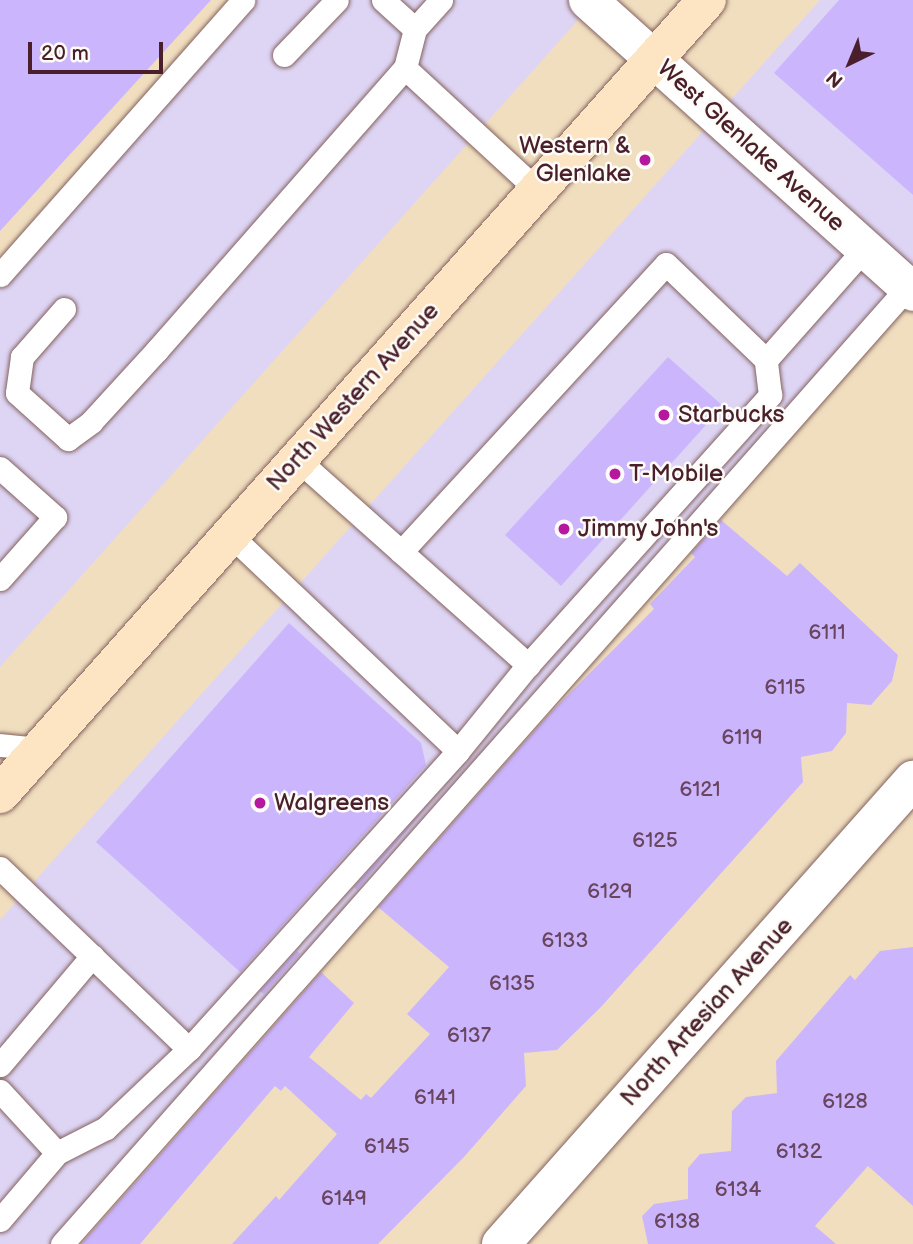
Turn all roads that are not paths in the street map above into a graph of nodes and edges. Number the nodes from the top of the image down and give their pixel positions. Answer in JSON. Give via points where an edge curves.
{"nodes":[{"id":1,"x":243,"y":0,"type":"edge"},
{"id":2,"x":337,"y":0,"type":"edge"},
{"id":3,"x":383,"y":0,"type":"edge"},
{"id":4,"x":442,"y":0,"type":"edge"},
{"id":5,"x":588,"y":0,"type":"edge"},
{"id":6,"x":706,"y":0,"type":"edge"},
{"id":7,"x":415,"y":29,"type":"junction"},
{"id":8,"x":284,"y":55,"type":"dead end"},
{"id":9,"x":653,"y":59,"type":"junction"},
{"id":10,"x":405,"y":68,"type":"junction"},
{"id":11,"x":537,"y":190,"type":"junction"},
{"id":12,"x":865,"y":248,"type":"junction"},
{"id":13,"x":0,"y":275,"type":"edge"},
{"id":14,"x":911,"y":287,"type":"edge"},
{"id":15,"x":64,"y":309,"type":"dead end"},
{"id":16,"x":766,"y":360,"type":"junction"},
{"id":17,"x":297,"y":459,"type":"junction"},
{"id":18,"x":0,"y":468,"type":"edge"},
{"id":19,"x":230,"y":535,"type":"junction"},
{"id":20,"x":401,"y":552,"type":"junction"},
{"id":21,"x":0,"y":579,"type":"edge"},
{"id":22,"x":528,"y":665,"type":"junction"},
{"id":23,"x":0,"y":745,"type":"edge"},
{"id":24,"x":40,"y":749,"type":"junction"},
{"id":25,"x":458,"y":751,"type":"junction"},
{"id":26,"x":913,"y":780,"type":"edge"},
{"id":27,"x":0,"y":794,"type":"edge"},
{"id":28,"x":0,"y":868,"type":"edge"},
{"id":29,"x":92,"y":956,"type":"junction"},
{"id":30,"x":189,"y":1049,"type":"junction"},
{"id":31,"x":0,"y":1065,"type":"edge"},
{"id":32,"x":0,"y":1091,"type":"edge"},
{"id":33,"x":57,"y":1153,"type":"junction"},
{"id":34,"x":0,"y":1220,"type":"edge"},
{"id":35,"x":62,"y":1244,"type":"edge"},
{"id":36,"x":502,"y":1244,"type":"edge"}],
"edges":[{"from":1,"to":13,"type":"lane"},
{"from":2,"to":8,"type":"lane"},
{"from":3,"to":7,"type":"lane"},
{"from":4,"to":7,"type":"lane"},
{"from":5,"to":9,"type":"street","name":"West Glenlake Avenue"},
{"from":6,"to":9,"type":"main road","name":"North Western Avenue"},
{"from":7,"to":10,"type":"lane"},
{"from":9,"to":11,"type":"main road","name":"North Western Avenue"},
{"from":9,"to":12,"type":"street","name":"West Glenlake Avenue"},
{"from":10,"to":11,"type":"lane"},
{"from":10,"to":15,"type":"lane","via":[[148,360],[91,422],[68,439],[18,393],[22,357]]},
{"from":11,"to":17,"type":"main road","name":"North Western Avenue"},
{"from":12,"to":14,"type":"street","name":"West Glenlake Avenue"},
{"from":12,"to":16,"type":"lane"},
{"from":14,"to":35,"type":"lane"},
{"from":16,"to":20,"type":"lane","via":[[666,264]]},
{"from":16,"to":22,"type":"lane","via":[[770,395]]},
{"from":17,"to":19,"type":"main road","name":"North Western Avenue"},
{"from":17,"to":20,"type":"lane"},
{"from":18,"to":21,"type":"lane","via":[[55,517]]},
{"from":19,"to":24,"type":"main road","name":"North Western Avenue"},
{"from":19,"to":25,"type":"lane"},
{"from":20,"to":22,"type":"lane"},
{"from":22,"to":25,"type":"lane"},
{"from":23,"to":24,"type":"lane"},
{"from":24,"to":27,"type":"main road","name":"North Western Avenue"},
{"from":25,"to":30,"type":"lane"},
{"from":26,"to":36,"type":"street","name":"North Artesian Avenue"},
{"from":28,"to":29,"type":"lane"},
{"from":29,"to":30,"type":"lane"},
{"from":29,"to":31,"type":"lane"},
{"from":30,"to":33,"type":"lane","via":[[106,1128]]},
{"from":32,"to":33,"type":"lane"},
{"from":33,"to":34,"type":"lane"}]}
